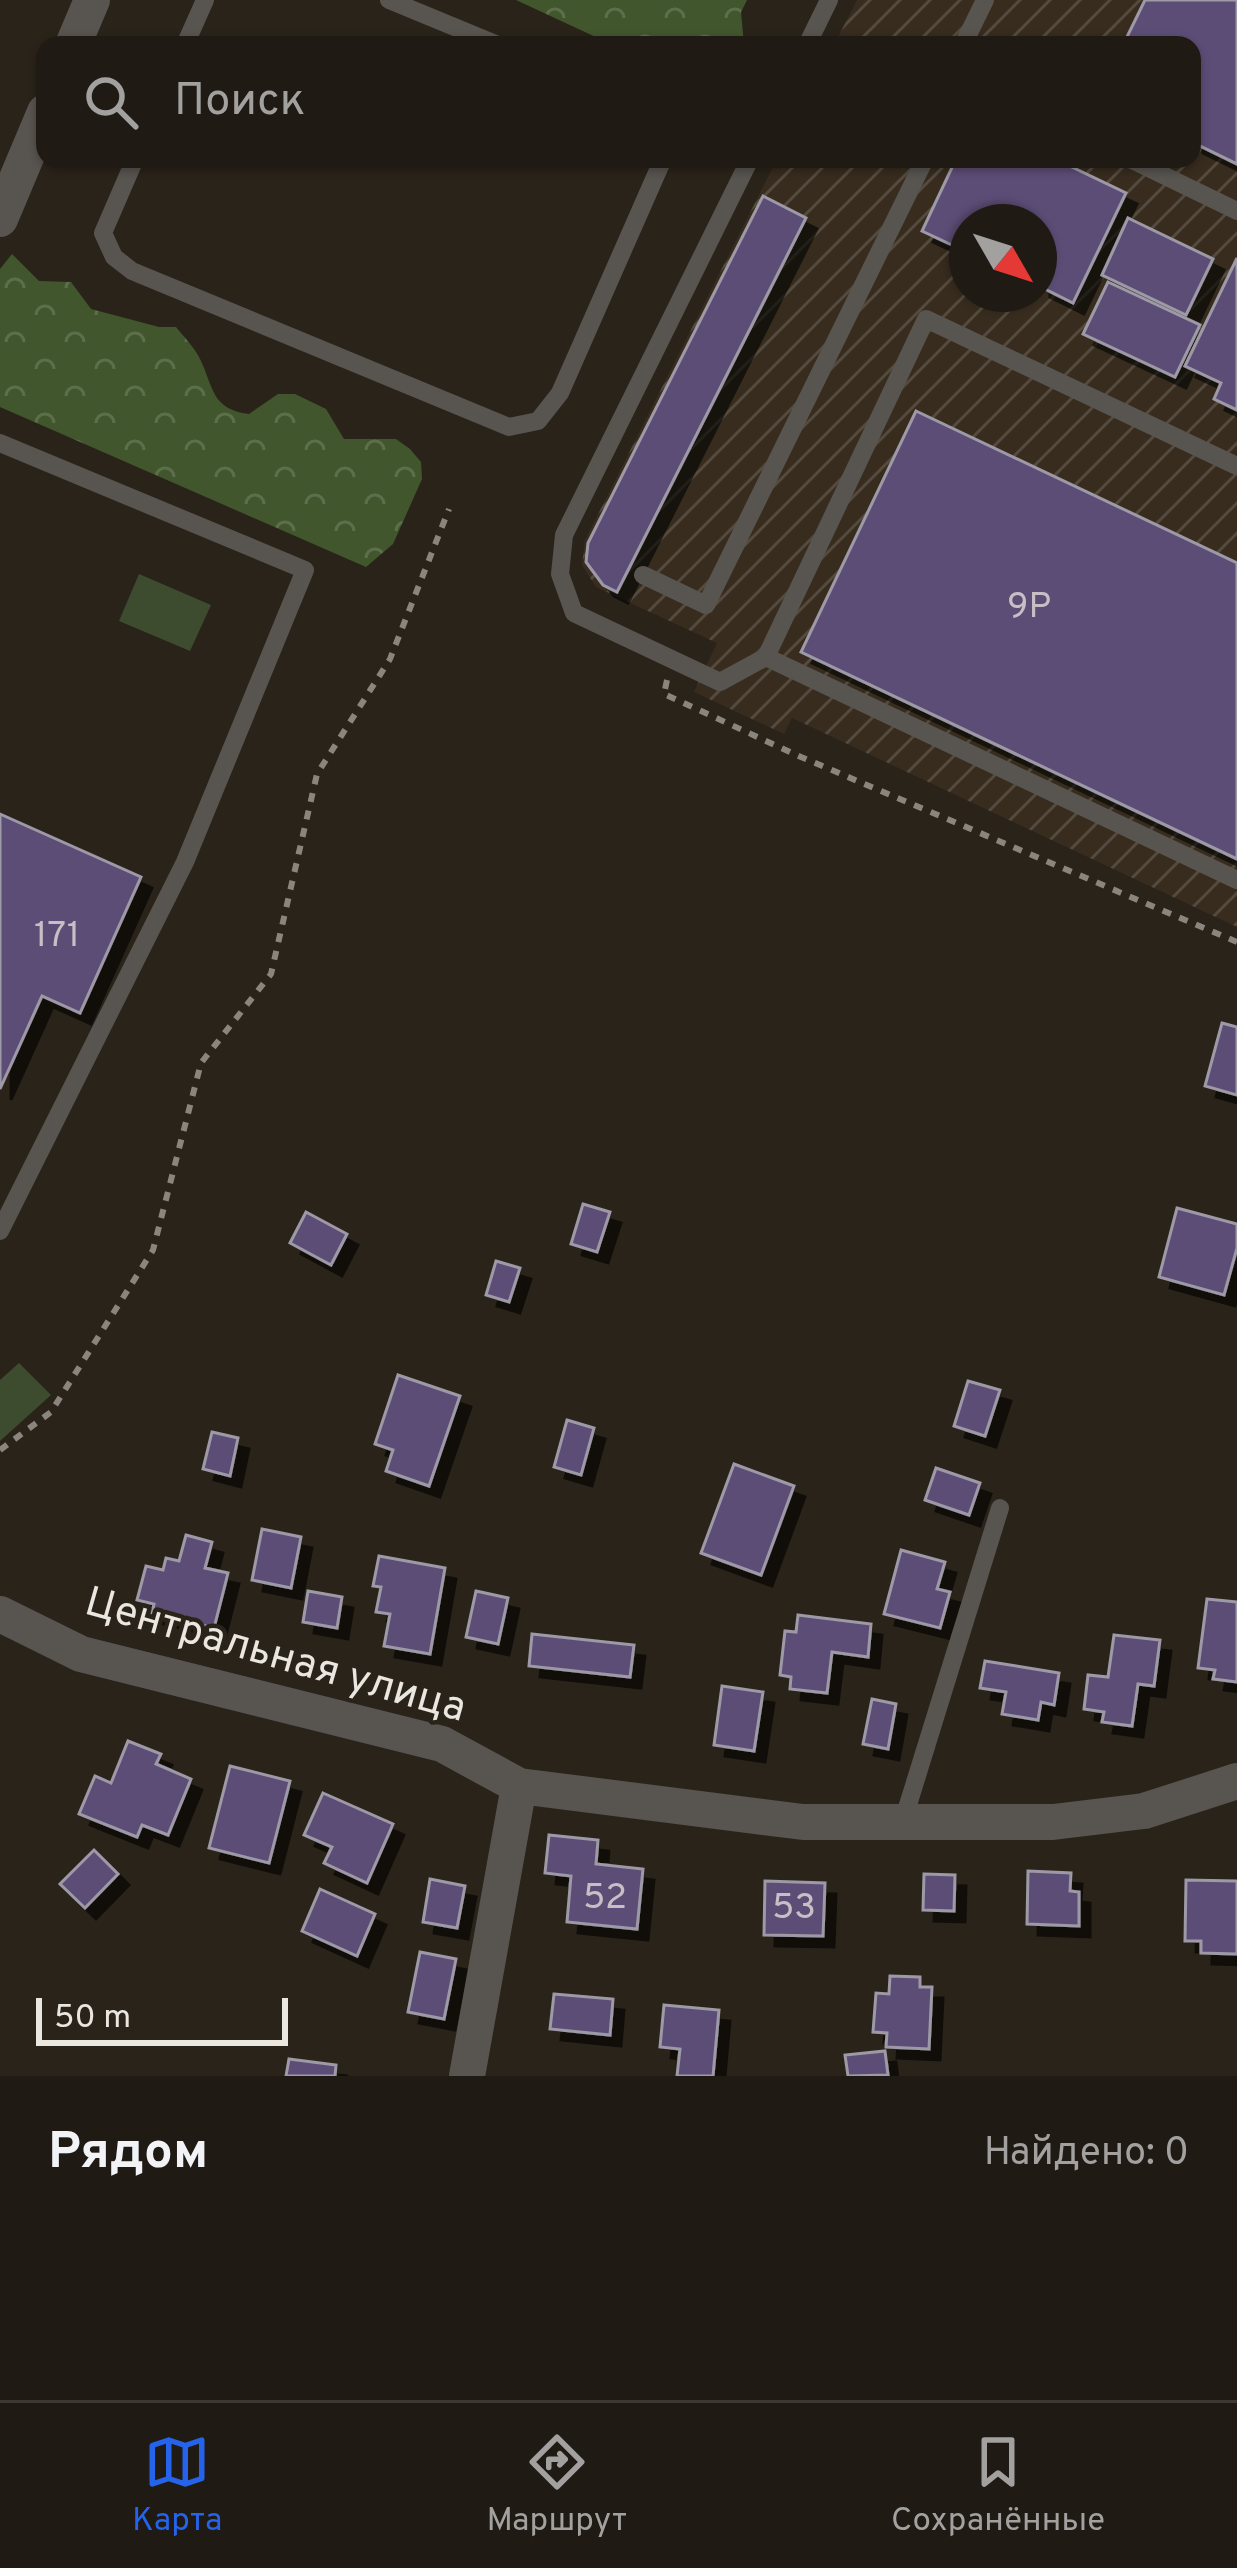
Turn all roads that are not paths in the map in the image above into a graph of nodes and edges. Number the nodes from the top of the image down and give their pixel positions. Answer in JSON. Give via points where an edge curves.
{"nodes":[{"id":1,"x":92,"y":0,"type":"edge"},
{"id":2,"x":205,"y":0,"type":"edge"},
{"id":3,"x":389,"y":0,"type":"edge"},
{"id":4,"x":829,"y":0,"type":"edge"},
{"id":5,"x":985,"y":0,"type":"edge"},
{"id":6,"x":78,"y":36,"type":"edge"},
{"id":7,"x":189,"y":36,"type":"edge"},
{"id":8,"x":476,"y":36,"type":"edge"},
{"id":9,"x":811,"y":36,"type":"edge"},
{"id":10,"x":967,"y":36,"type":"edge"},
{"id":11,"x":36,"y":133,"type":"edge"},
{"id":12,"x":131,"y":168,"type":"edge"},
{"id":13,"x":659,"y":168,"type":"edge"},
{"id":14,"x":746,"y":168,"type":"edge"},
{"id":15,"x":921,"y":168,"type":"edge"},
{"id":16,"x":1149,"y":168,"type":"edge"},
{"id":17,"x":1237,"y":211,"type":"edge"},
{"id":18,"x":0,"y":219,"type":"edge"},
{"id":19,"x":0,"y":443,"type":"edge"},
{"id":20,"x":1237,"y":466,"type":"edge"},
{"id":21,"x":643,"y":575,"type":"dead end"},
{"id":22,"x":766,"y":657,"type":"junction"},
{"id":23,"x":1237,"y":880,"type":"edge"},
{"id":24,"x":0,"y":1231,"type":"edge"},
{"id":25,"x":1000,"y":1508,"type":"dead end"},
{"id":26,"x":0,"y":1614,"type":"edge"},
{"id":27,"x":1237,"y":1781,"type":"edge"},
{"id":28,"x":519,"y":1786,"type":"junction"},
{"id":29,"x":902,"y":1821,"type":"junction"},
{"id":30,"x":467,"y":2076,"type":"edge"}],
"edges":[{"from":1,"to":6,"type":"street"},
{"from":2,"to":7,"type":"lane"},
{"from":3,"to":8,"type":"lane"},
{"from":4,"to":9,"type":"lane"},
{"from":5,"to":10,"type":"lane"},
{"from":11,"to":18,"type":"street"},
{"from":12,"to":13,"type":"lane","via":[[103,233],[132,271],[508,427],[538,421],[560,393]]},
{"from":14,"to":22,"type":"lane","via":[[564,536],[560,574],[574,613],[720,682]]},
{"from":15,"to":21,"type":"lane","via":[[706,605]]},
{"from":16,"to":17,"type":"lane"},
{"from":19,"to":24,"type":"lane","via":[[305,570],[185,862]]},
{"from":20,"to":22,"type":"lane","via":[[926,319]]},
{"from":22,"to":23,"type":"lane"},
{"from":25,"to":29,"type":"lane"},
{"from":26,"to":28,"type":"street","name":"Центральная улица","via":[[81,1654],[442,1744]]},
{"from":27,"to":29,"type":"street","name":"Центральная улица","via":[[1144,1811],[1053,1822]]},
{"from":28,"to":29,"type":"street","name":"Центральная улица","via":[[802,1822]]},
{"from":28,"to":30,"type":"street"}]}
